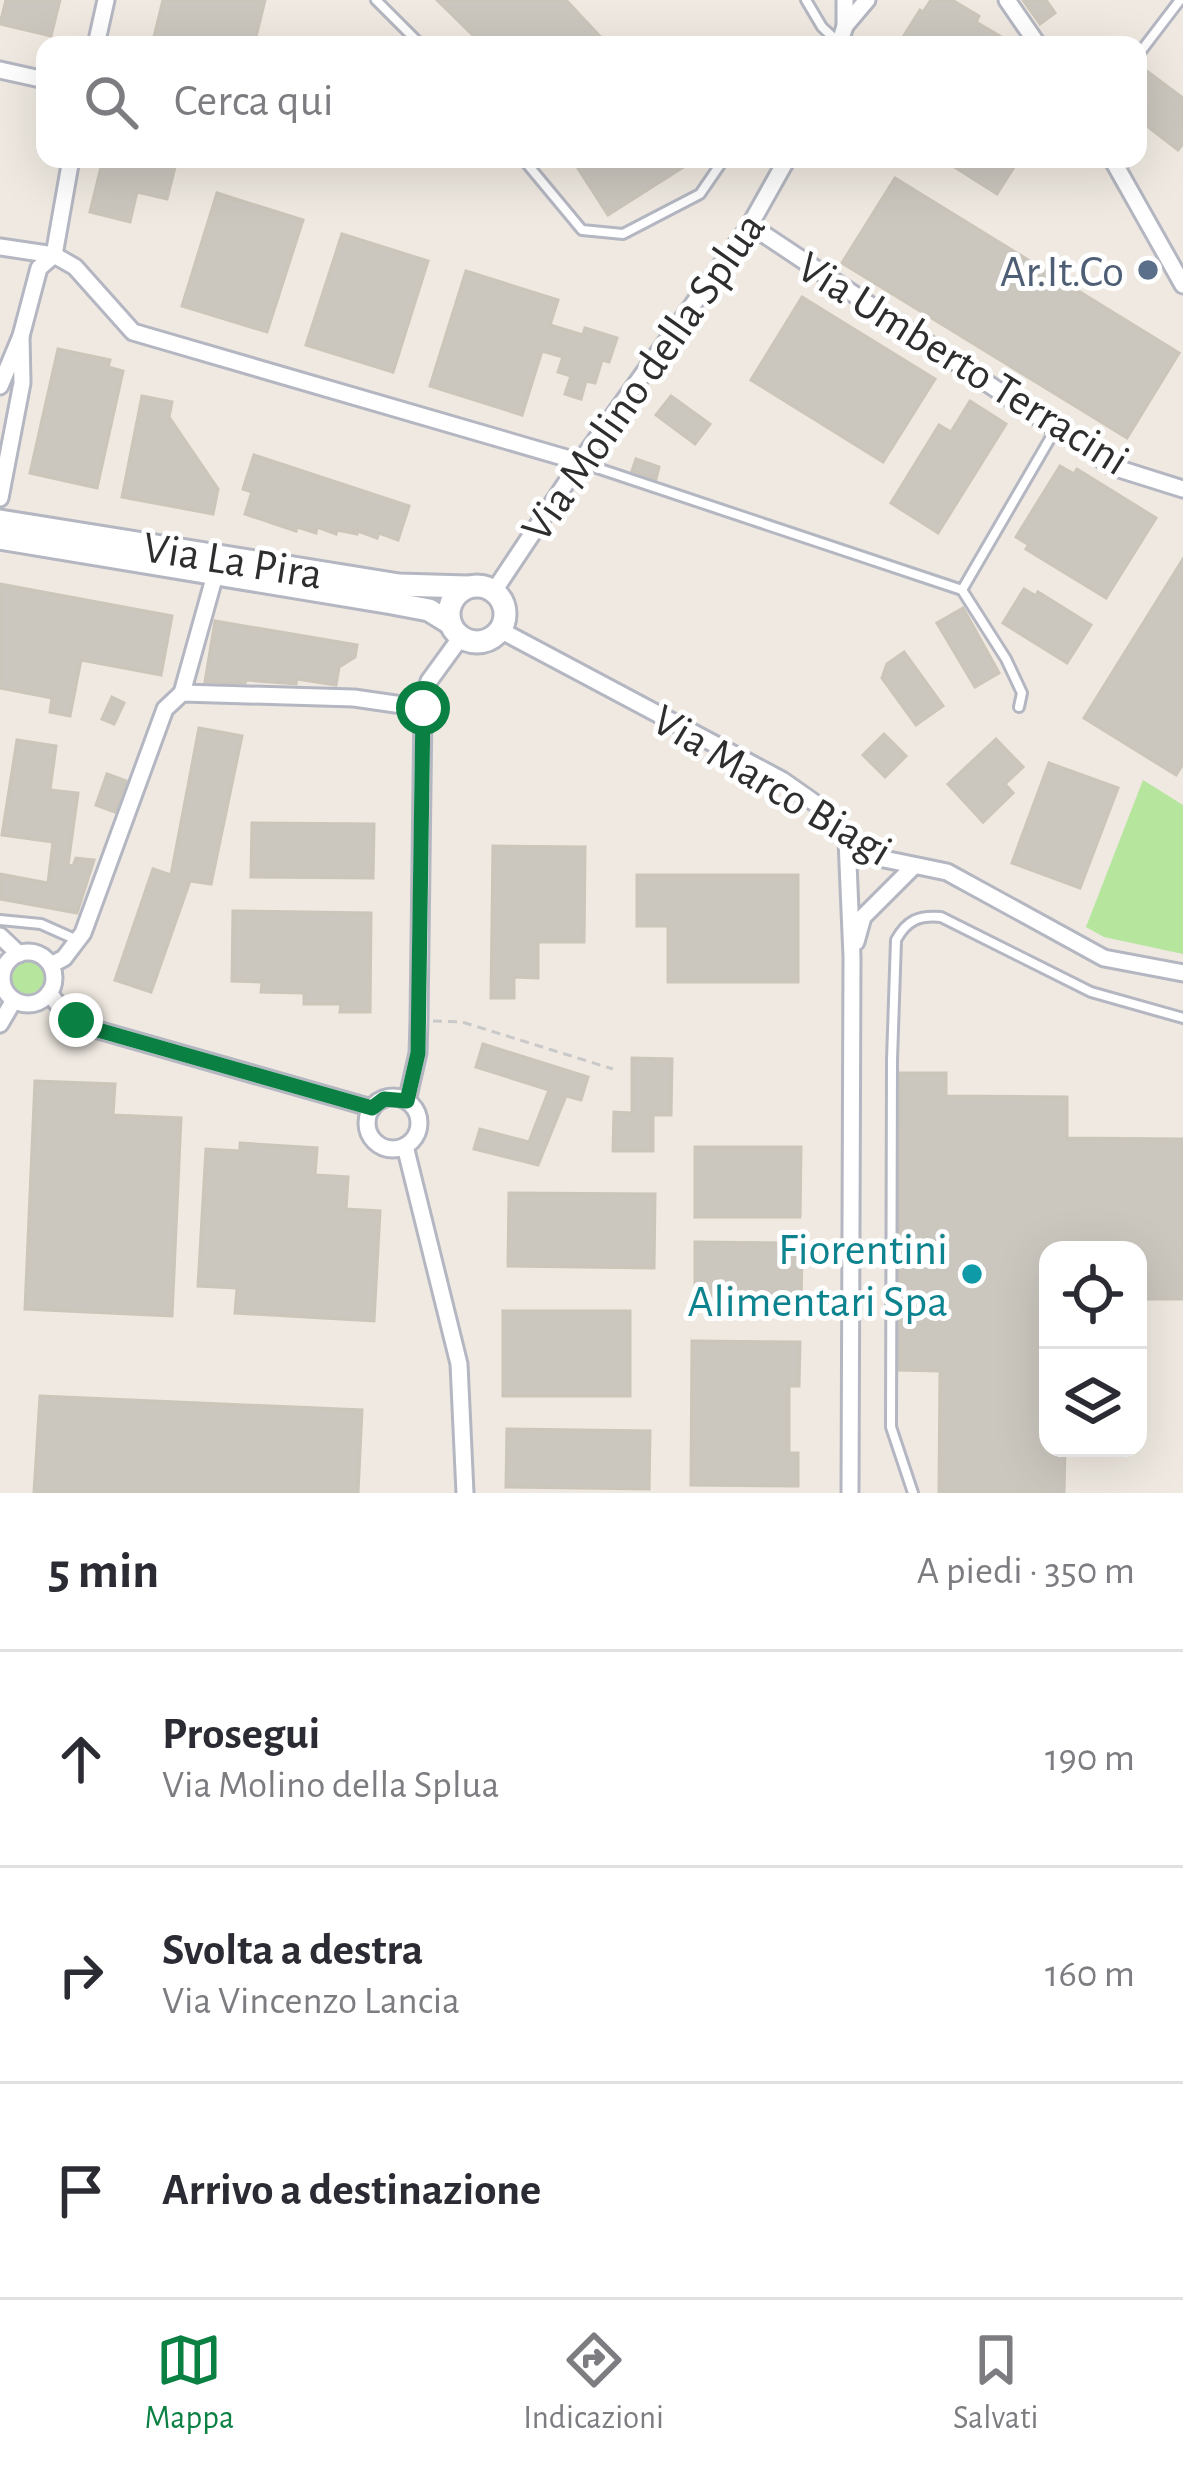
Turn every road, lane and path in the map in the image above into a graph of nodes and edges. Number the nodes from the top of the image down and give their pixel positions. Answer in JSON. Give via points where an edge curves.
{"nodes":[{"id":1,"x":106,"y":0,"type":"edge"},
{"id":2,"x":376,"y":0,"type":"edge"},
{"id":3,"x":806,"y":0,"type":"edge"},
{"id":4,"x":845,"y":0,"type":"edge"},
{"id":5,"x":867,"y":0,"type":"edge"},
{"id":6,"x":1007,"y":0,"type":"edge"},
{"id":7,"x":1180,"y":0,"type":"edge"},
{"id":8,"x":98,"y":36,"type":"edge"},
{"id":9,"x":412,"y":36,"type":"edge"},
{"id":10,"x":837,"y":36,"type":"edge"},
{"id":11,"x":841,"y":36,"type":"edge"},
{"id":12,"x":842,"y":36,"type":"edge"},
{"id":13,"x":1032,"y":36,"type":"edge"},
{"id":14,"x":1147,"y":43,"type":"edge"},
{"id":15,"x":0,"y":70,"type":"edge"},
{"id":16,"x":36,"y":78,"type":"edge"},
{"id":17,"x":69,"y":168,"type":"edge"},
{"id":18,"x":530,"y":168,"type":"edge"},
{"id":19,"x":718,"y":168,"type":"edge"},
{"id":20,"x":782,"y":168,"type":"edge"},
{"id":21,"x":1117,"y":168,"type":"edge"},
{"id":22,"x":750,"y":225,"type":"junction"},
{"id":23,"x":0,"y":247,"type":"edge"},
{"id":24,"x":54,"y":255,"type":"junction"},
{"id":25,"x":1183,"y":285,"type":"edge"},
{"id":26,"x":21,"y":336,"type":"junction"},
{"id":27,"x":0,"y":386,"type":"edge"},
{"id":28,"x":1056,"y":429,"type":"junction"},
{"id":29,"x":6,"y":430,"type":"edge"},
{"id":30,"x":580,"y":462,"type":"junction"},
{"id":31,"x":1183,"y":489,"type":"edge"},
{"id":32,"x":0,"y":498,"type":"edge"},
{"id":33,"x":0,"y":521,"type":"edge"},
{"id":34,"x":0,"y":538,"type":"edge"},
{"id":35,"x":214,"y":574,"type":"junction"},
{"id":36,"x":467,"y":587,"type":"junction"},
{"id":37,"x":962,"y":590,"type":"junction"},
{"id":38,"x":494,"y":591,"type":"junction"},
{"id":39,"x":455,"y":630,"type":"junction"},
{"id":40,"x":500,"y":630,"type":"junction"},
{"id":41,"x":182,"y":693,"type":"junction"},
{"id":42,"x":1019,"y":707,"type":"dead end"},
{"id":43,"x":423,"y":708,"type":"junction"},
{"id":44,"x":847,"y":840,"type":"junction"},
{"id":45,"x":914,"y":866,"type":"junction"},
{"id":46,"x":0,"y":920,"type":"edge"},
{"id":47,"x":0,"y":936,"type":"edge"},
{"id":48,"x":78,"y":940,"type":"junction"},
{"id":49,"x":19,"y":954,"type":"junction"},
{"id":50,"x":852,"y":957,"type":"junction"},
{"id":51,"x":51,"y":965,"type":"junction"},
{"id":52,"x":1183,"y":974,"type":"edge"},
{"id":53,"x":1,"y":975,"type":"edge"},
{"id":54,"x":49,"y":993,"type":"junction"},
{"id":55,"x":14,"y":1000,"type":"junction"},
{"id":56,"x":1183,"y":1018,"type":"edge"},
{"id":57,"x":419,"y":1020,"type":"junction"},
{"id":58,"x":0,"y":1024,"type":"edge"},
{"id":59,"x":613,"y":1069,"type":"dead end"},
{"id":60,"x":407,"y":1101,"type":"junction"},
{"id":61,"x":372,"y":1108,"type":"junction"},
{"id":62,"x":405,"y":1146,"type":"junction"},
{"id":63,"x":465,"y":1493,"type":"edge"},
{"id":64,"x":850,"y":1493,"type":"edge"},
{"id":65,"x":913,"y":1493,"type":"edge"}],
"edges":[{"from":1,"to":8,"type":"street"},
{"from":2,"to":9,"type":"lane"},
{"from":3,"to":10,"type":"lane","via":[[821,27]]},
{"from":4,"to":11,"type":"street"},
{"from":5,"to":12,"type":"street"},
{"from":6,"to":13,"type":"street"},
{"from":7,"to":14,"type":"lane"},
{"from":15,"to":16,"type":"street"},
{"from":17,"to":24,"type":"street"},
{"from":18,"to":19,"type":"lane","via":[[582,230],[623,234],[700,194]]},
{"from":20,"to":22,"type":"street","name":"Via Molino della Splua"},
{"from":21,"to":25,"type":"street"},
{"from":22,"to":28,"type":"street","name":"Via Umberto Terracini"},
{"from":22,"to":30,"type":"street","name":"Via Molino della Splua"},
{"from":23,"to":24,"type":"street"},
{"from":24,"to":26,"type":"street","via":[[39,268]]},
{"from":24,"to":30,"type":"street","via":[[75,267],[133,332]]},
{"from":26,"to":27,"type":"street"},
{"from":26,"to":29,"type":"street","via":[[22,383]]},
{"from":28,"to":31,"type":"street","name":"Via Umberto Terracini","via":[[1113,467]]},
{"from":28,"to":37,"type":"lane"},
{"from":29,"to":32,"type":"street"},
{"from":30,"to":37,"type":"lane"},
{"from":30,"to":38,"type":"street","name":"Via Molino della Splua"},
{"from":33,"to":36,"type":"street","name":"Via La Pira","via":[[399,585]]},
{"from":34,"to":35,"type":"street","name":"Via La Pira"},
{"from":35,"to":39,"type":"street","name":"Via La Pira","via":[[429,610]]},
{"from":35,"to":41,"type":"street"},
{"from":36,"to":38,"type":"street","name":"Via Molino della Splua"},
{"from":36,"to":39,"type":"street","via":[[449,605]]},
{"from":37,"to":42,"type":"lane","via":[[1006,659],[1022,693]]},
{"from":38,"to":40,"type":"street","name":"Via Molino della Splua","via":[[504,605]]},
{"from":39,"to":40,"type":"street","via":[[486,640]]},
{"from":39,"to":43,"type":"street"},
{"from":40,"to":44,"type":"street","name":"Via Marco Biagi","via":[[782,779],[829,813]]},
{"from":41,"to":43,"type":"street"},
{"from":41,"to":48,"type":"street","via":[[165,709]]},
{"from":43,"to":57,"type":"street"},
{"from":44,"to":45,"type":"street","name":"Via Marco Biagi"},
{"from":44,"to":50,"type":"street"},
{"from":45,"to":50,"type":"street","via":[[863,917]]},
{"from":45,"to":52,"type":"street","name":"Via Marco Biagi","via":[[965,880],[1104,958]]},
{"from":46,"to":48,"type":"lane","via":[[41,924]]},
{"from":47,"to":49,"type":"street"},
{"from":48,"to":51,"type":"street"},
{"from":49,"to":51,"type":"street"},
{"from":49,"to":53,"type":"street"},
{"from":50,"to":64,"type":"street"},
{"from":51,"to":54,"type":"street"},
{"from":53,"to":55,"type":"street"},
{"from":54,"to":55,"type":"street","via":[[29,1004]]},
{"from":54,"to":61,"type":"street","via":[[91,1028]]},
{"from":55,"to":58,"type":"street"},
{"from":56,"to":65,"type":"lane","via":[[1091,992],[941,917],[902,928],[892,1060],[891,1427]]},
{"from":57,"to":59,"type":"path","via":[[462,1022]]},
{"from":57,"to":60,"type":"street"},
{"from":60,"to":61,"type":"street","via":[[384,1099]]},
{"from":60,"to":62,"type":"street","via":[[419,1128]]},
{"from":61,"to":62,"type":"street","via":[[374,1140]]},
{"from":62,"to":63,"type":"street","via":[[459,1364]]}]}
